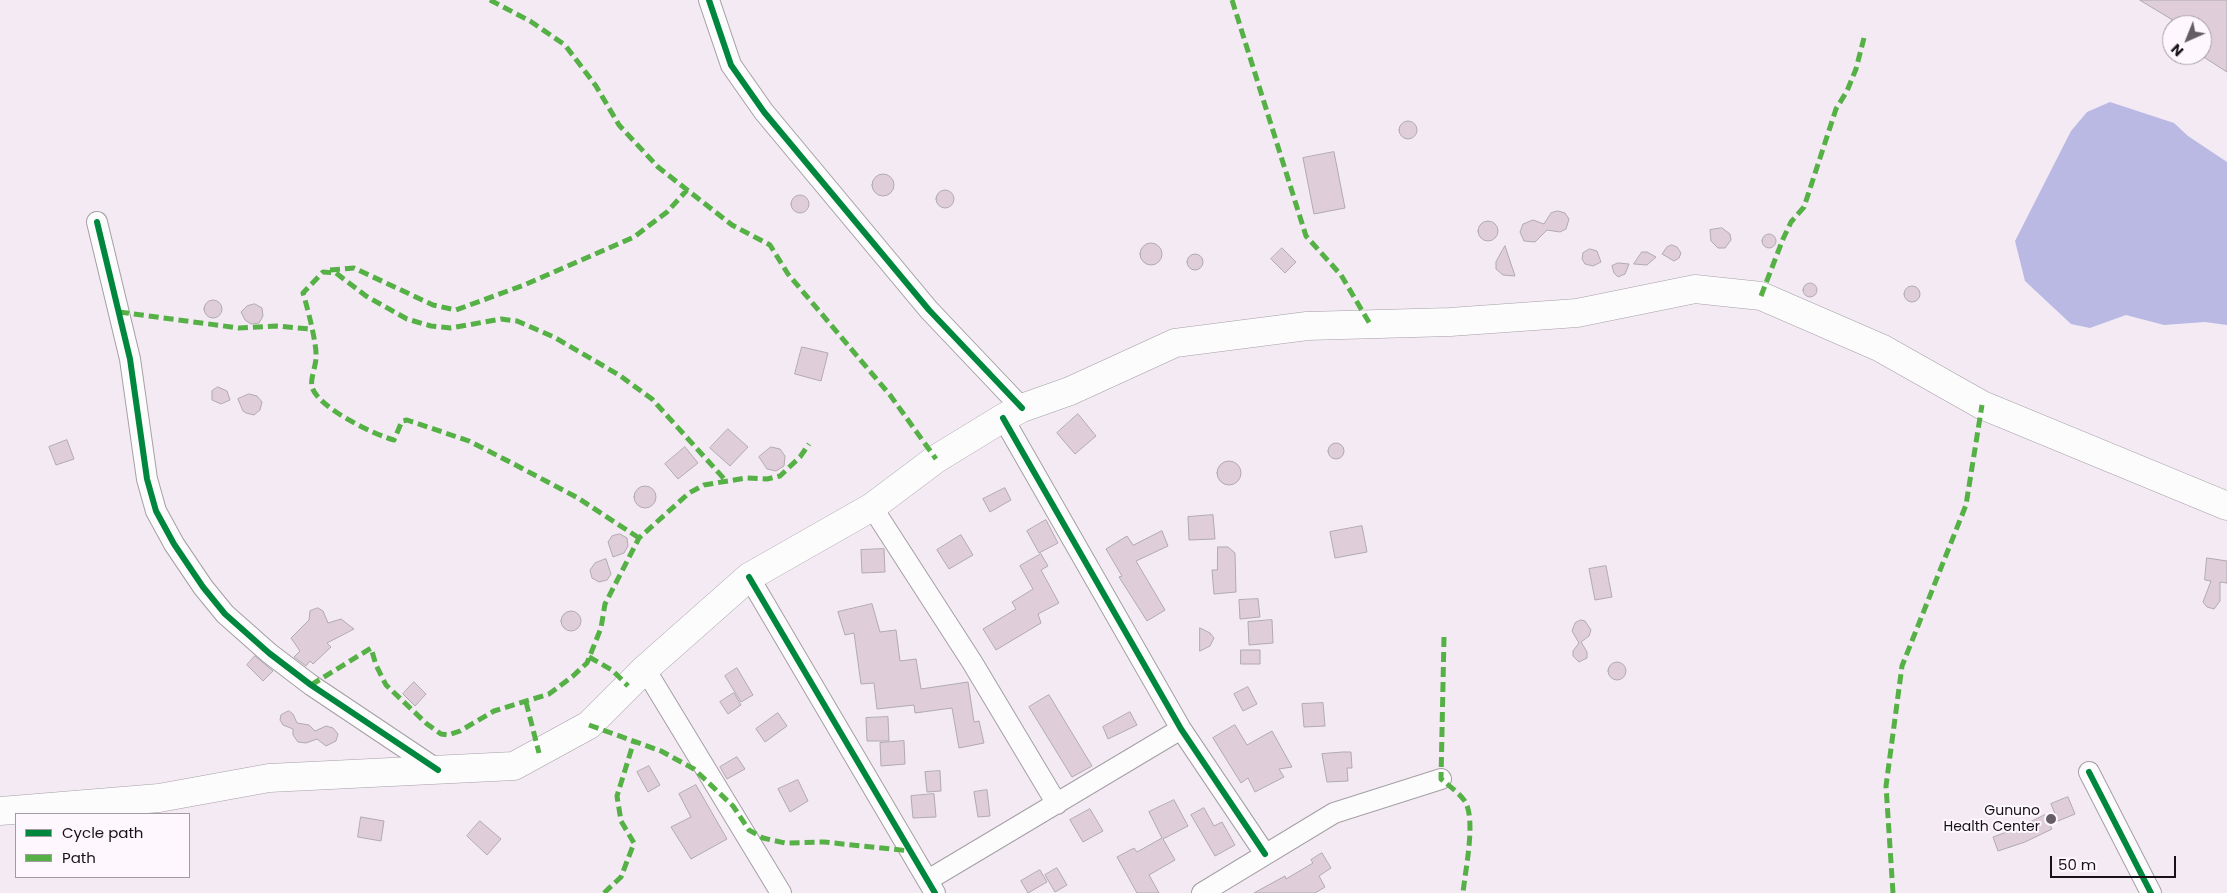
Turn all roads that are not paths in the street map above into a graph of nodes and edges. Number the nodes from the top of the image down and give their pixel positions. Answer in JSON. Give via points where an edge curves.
{"nodes":[{"id":1,"x":708,"y":0,"type":"edge"},
{"id":2,"x":97,"y":222,"type":"dead end"},
{"id":3,"x":1013,"y":413,"type":"junction"},
{"id":4,"x":2227,"y":506,"type":"edge"},
{"id":5,"x":872,"y":507,"type":"junction"},
{"id":6,"x":749,"y":577,"type":"junction"},
{"id":7,"x":645,"y":669,"type":"junction"},
{"id":8,"x":1181,"y":729,"type":"junction"},
{"id":9,"x":438,"y":770,"type":"junction"},
{"id":10,"x":2089,"y":772,"type":"dead end"},
{"id":11,"x":1441,"y":779,"type":"dead end"},
{"id":12,"x":1056,"y":804,"type":"junction"},
{"id":13,"x":0,"y":811,"type":"edge"},
{"id":14,"x":1265,"y":854,"type":"junction"},
{"id":15,"x":932,"y":886,"type":"edge"},
{"id":16,"x":781,"y":893,"type":"edge"},
{"id":17,"x":1202,"y":893,"type":"edge"},
{"id":18,"x":2151,"y":893,"type":"edge"}],
"edges":[{"from":1,"to":3,"type":"street","via":[[731,65],[764,112]]},
{"from":2,"to":9,"type":"street","via":[[130,360],[147,479],[156,511],[174,544],[225,614],[270,653],[311,685]]},
{"from":3,"to":4,"type":"main road","via":[[1175,344],[1307,326],[1450,322],[1577,313],[1695,289],[1761,296],[1881,348],[1982,406]]},
{"from":3,"to":5,"type":"main road","via":[[936,459]]},
{"from":3,"to":8,"type":"street"},
{"from":5,"to":6,"type":"main road"},
{"from":5,"to":12,"type":"street","via":[[972,662]]},
{"from":6,"to":7,"type":"main road"},
{"from":6,"to":15,"type":"street"},
{"from":7,"to":9,"type":"main road","via":[[589,725],[514,766]]},
{"from":7,"to":16,"type":"street"},
{"from":8,"to":12,"type":"street"},
{"from":8,"to":14,"type":"street"},
{"from":9,"to":13,"type":"main road","via":[[269,778],[160,798]]},
{"from":10,"to":18,"type":"street"},
{"from":11,"to":14,"type":"street","via":[[1334,813]]},
{"from":12,"to":15,"type":"street"},
{"from":14,"to":17,"type":"street"}]}
